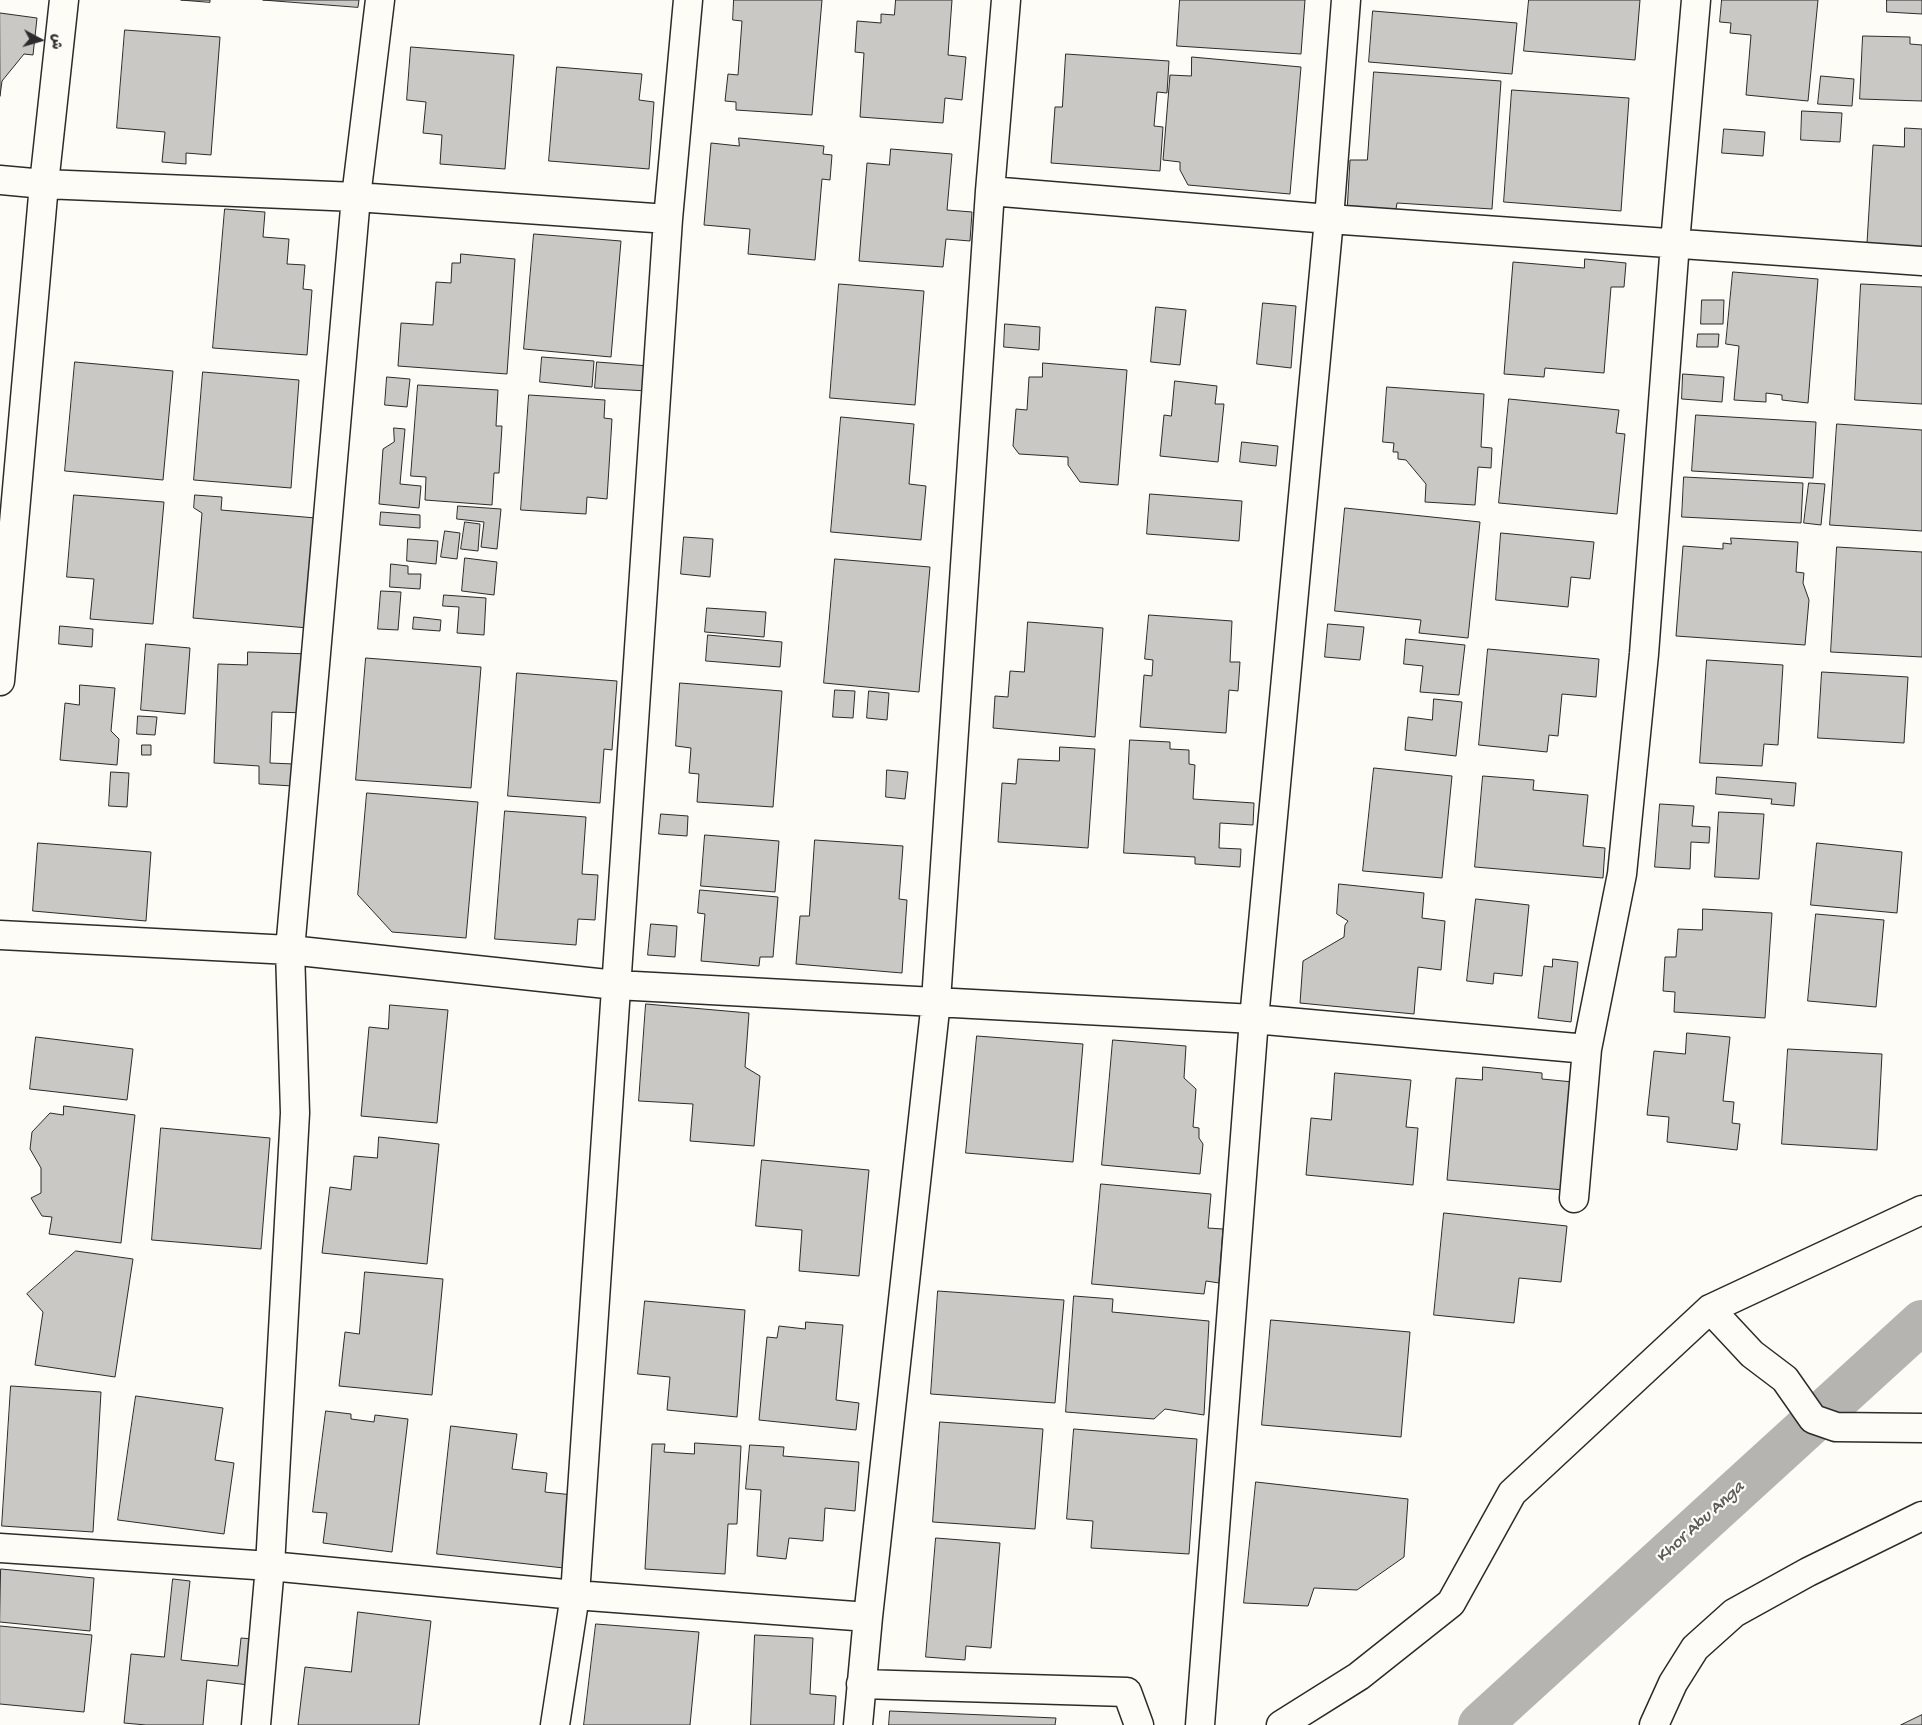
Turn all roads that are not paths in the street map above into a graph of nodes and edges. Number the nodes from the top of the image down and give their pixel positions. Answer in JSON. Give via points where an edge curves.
{"nodes":[{"id":1,"x":64,"y":0,"type":"edge"},
{"id":2,"x":380,"y":0,"type":"edge"},
{"id":3,"x":688,"y":0,"type":"edge"},
{"id":4,"x":1006,"y":0,"type":"edge"},
{"id":5,"x":1346,"y":0,"type":"edge"},
{"id":6,"x":1696,"y":0,"type":"edge"},
{"id":7,"x":0,"y":180,"type":"edge"},
{"id":8,"x":44,"y":184,"type":"junction"},
{"id":9,"x":990,"y":191,"type":"junction"},
{"id":10,"x":356,"y":198,"type":"junction"},
{"id":11,"x":668,"y":219,"type":"junction"},
{"id":12,"x":1329,"y":219,"type":"junction"},
{"id":13,"x":1675,"y":243,"type":"junction"},
{"id":14,"x":1922,"y":261,"type":"edge"},
{"id":15,"x":0,"y":681,"type":"edge"},
{"id":16,"x":0,"y":935,"type":"edge"},
{"id":17,"x":290,"y":950,"type":"junction"},
{"id":18,"x":616,"y":985,"type":"junction"},
{"id":19,"x":936,"y":1001,"type":"junction"},
{"id":20,"x":1254,"y":1019,"type":"junction"},
{"id":21,"x":1587,"y":1049,"type":"junction"},
{"id":22,"x":1574,"y":1198,"type":"dead end"},
{"id":23,"x":1922,"y":1210,"type":"edge"},
{"id":24,"x":1710,"y":1309,"type":"junction"},
{"id":25,"x":1922,"y":1428,"type":"edge"},
{"id":26,"x":1922,"y":1516,"type":"edge"},
{"id":27,"x":0,"y":1548,"type":"edge"},
{"id":28,"x":270,"y":1566,"type":"junction"},
{"id":29,"x":575,"y":1595,"type":"junction"},
{"id":30,"x":868,"y":1617,"type":"junction"},
{"id":31,"x":861,"y":1684,"type":"junction"},
{"id":32,"x":256,"y":1725,"type":"edge"},
{"id":33,"x":555,"y":1725,"type":"edge"},
{"id":34,"x":858,"y":1725,"type":"edge"},
{"id":35,"x":1139,"y":1725,"type":"edge"},
{"id":36,"x":1200,"y":1725,"type":"edge"},
{"id":37,"x":1281,"y":1725,"type":"edge"},
{"id":38,"x":1654,"y":1725,"type":"edge"}],
"edges":[{"from":1,"to":8,"type":"street"},
{"from":2,"to":10,"type":"street"},
{"from":3,"to":11,"type":"street"},
{"from":4,"to":9,"type":"street"},
{"from":5,"to":12,"type":"street"},
{"from":6,"to":13,"type":"street"},
{"from":7,"to":8,"type":"street"},
{"from":8,"to":10,"type":"street"},
{"from":8,"to":15,"type":"street"},
{"from":9,"to":12,"type":"street"},
{"from":9,"to":19,"type":"street"},
{"from":10,"to":11,"type":"street"},
{"from":10,"to":17,"type":"street"},
{"from":11,"to":18,"type":"street"},
{"from":12,"to":13,"type":"street"},
{"from":12,"to":20,"type":"street"},
{"from":13,"to":14,"type":"street"},
{"from":13,"to":21,"type":"street","via":[[1644,654],[1622,874]]},
{"from":16,"to":17,"type":"street"},
{"from":17,"to":18,"type":"street"},
{"from":17,"to":28,"type":"street","via":[[295,1113]]},
{"from":18,"to":19,"type":"street"},
{"from":18,"to":29,"type":"street"},
{"from":19,"to":20,"type":"street"},
{"from":19,"to":30,"type":"street"},
{"from":20,"to":21,"type":"street"},
{"from":20,"to":36,"type":"street"},
{"from":21,"to":22,"type":"street"},
{"from":23,"to":24,"type":"street"},
{"from":24,"to":25,"type":"street","via":[[1752,1354],[1784,1379],[1813,1419],[1836,1427]]},
{"from":24,"to":37,"type":"street","via":[[1512,1493],[1451,1603],[1359,1676]]},
{"from":26,"to":38,"type":"street","via":[[1808,1572],[1734,1613],[1695,1648],[1673,1683]]},
{"from":27,"to":28,"type":"street"},
{"from":28,"to":29,"type":"street"},
{"from":28,"to":32,"type":"street"},
{"from":29,"to":30,"type":"street"},
{"from":29,"to":33,"type":"street"},
{"from":30,"to":31,"type":"street"},
{"from":31,"to":34,"type":"street"},
{"from":31,"to":35,"type":"street","via":[[1127,1692]]}]}
